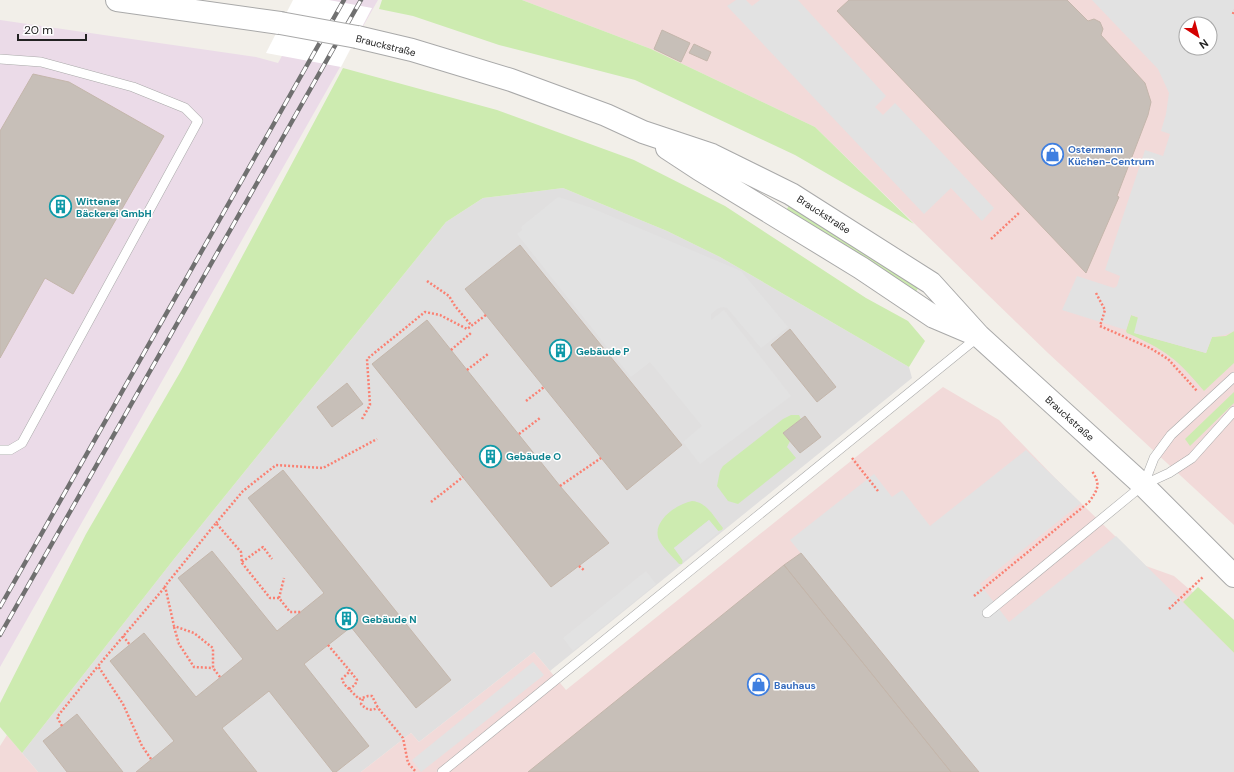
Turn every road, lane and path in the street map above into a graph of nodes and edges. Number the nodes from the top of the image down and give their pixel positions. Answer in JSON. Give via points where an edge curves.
{"nodes":[{"id":1,"x":117,"y":0,"type":"edge"},
{"id":2,"x":1234,"y":10,"type":"edge"},
{"id":3,"x":1232,"y":14,"type":"dead end"},
{"id":4,"x":0,"y":59,"type":"edge"},
{"id":5,"x":1020,"y":212,"type":"dead end"},
{"id":6,"x":991,"y":239,"type":"dead end"},
{"id":7,"x":427,"y":281,"type":"dead end"},
{"id":8,"x":1096,"y":293,"type":"dead end"},
{"id":9,"x":486,"y":315,"type":"dead end"},
{"id":10,"x":471,"y":325,"type":"junction"},
{"id":11,"x":471,"y":333,"type":"dead end"},
{"id":12,"x":979,"y":336,"type":"junction"},
{"id":13,"x":451,"y":350,"type":"dead end"},
{"id":14,"x":488,"y":354,"type":"dead end"},
{"id":15,"x":467,"y":370,"type":"dead end"},
{"id":16,"x":1234,"y":377,"type":"edge"},
{"id":17,"x":544,"y":386,"type":"dead end"},
{"id":18,"x":526,"y":401,"type":"dead end"},
{"id":19,"x":1206,"y":402,"type":"junction"},
{"id":20,"x":1234,"y":411,"type":"edge"},
{"id":21,"x":540,"y":418,"type":"dead end"},
{"id":22,"x":362,"y":419,"type":"dead end"},
{"id":23,"x":519,"y":434,"type":"dead end"},
{"id":24,"x":378,"y":439,"type":"dead end"},
{"id":25,"x":0,"y":450,"type":"edge"},
{"id":26,"x":851,"y":456,"type":"dead end"},
{"id":27,"x":601,"y":458,"type":"dead end"},
{"id":28,"x":1087,"y":466,"type":"dead end"},
{"id":29,"x":462,"y":477,"type":"dead end"},
{"id":30,"x":1143,"y":485,"type":"junction"},
{"id":31,"x":560,"y":486,"type":"dead end"},
{"id":32,"x":878,"y":491,"type":"dead end"},
{"id":33,"x":431,"y":502,"type":"dead end"},
{"id":34,"x":216,"y":523,"type":"junction"},
{"id":35,"x":272,"y":558,"type":"dead end"},
{"id":36,"x":242,"y":563,"type":"junction"},
{"id":37,"x":579,"y":566,"type":"dead end"},
{"id":38,"x":1227,"y":569,"type":"edge"},
{"id":39,"x":584,"y":571,"type":"dead end"},
{"id":40,"x":284,"y":578,"type":"dead end"},
{"id":41,"x":165,"y":586,"type":"junction"},
{"id":42,"x":974,"y":596,"type":"dead end"},
{"id":43,"x":279,"y":598,"type":"junction"},
{"id":44,"x":1169,"y":609,"type":"dead end"},
{"id":45,"x":301,"y":612,"type":"dead end"},
{"id":46,"x":987,"y":613,"type":"dead end"},
{"id":47,"x":174,"y":626,"type":"junction"},
{"id":48,"x":124,"y":636,"type":"junction"},
{"id":49,"x":130,"y":644,"type":"dead end"},
{"id":50,"x":328,"y":645,"type":"dead end"},
{"id":51,"x":98,"y":666,"type":"junction"},
{"id":52,"x":213,"y":668,"type":"junction"},
{"id":53,"x":350,"y":671,"type":"junction"},
{"id":54,"x":220,"y":677,"type":"dead end"},
{"id":55,"x":349,"y":689,"type":"junction"},
{"id":56,"x":363,"y":699,"type":"junction"},
{"id":57,"x":378,"y":708,"type":"junction"},
{"id":58,"x":62,"y":726,"type":"dead end"},
{"id":59,"x":151,"y":759,"type":"dead end"},
{"id":60,"x":416,"y":772,"type":"edge"},
{"id":61,"x":442,"y":772,"type":"edge"}],
"edges":[{"from":1,"to":12,"type":"street","name":"Brauckstraße","bridge":true,"via":[[280,23],[357,37],[412,50],[511,80],[606,115],[643,132],[699,170],[861,268],[934,317]]},
{"from":2,"to":3,"type":"path"},
{"from":4,"to":25,"type":"lane","via":[[41,62],[133,87],[185,108],[198,121],[22,443],[10,450]]},
{"from":5,"to":6,"type":"path"},
{"from":7,"to":10,"type":"path","via":[[449,296],[454,306]]},
{"from":8,"to":19,"type":"path","via":[[1105,310],[1100,326],[1150,348],[1168,359]]},
{"from":9,"to":10,"type":"path"},
{"from":10,"to":22,"type":"path","via":[[467,328],[440,315],[425,312],[367,359],[370,405]]},
{"from":11,"to":13,"type":"path"},
{"from":12,"to":30,"type":"street","name":"Brauckstraße"},
{"from":12,"to":61,"type":"lane"},
{"from":14,"to":15,"type":"path"},
{"from":16,"to":19,"type":"lane"},
{"from":17,"to":18,"type":"path"},
{"from":19,"to":30,"type":"lane","via":[[1171,435],[1154,458]]},
{"from":20,"to":30,"type":"lane","via":[[1192,458],[1169,474]]},
{"from":21,"to":23,"type":"path"},
{"from":24,"to":34,"type":"path","via":[[324,468],[276,465],[243,491]]},
{"from":26,"to":32,"type":"path"},
{"from":27,"to":31,"type":"path"},
{"from":28,"to":42,"type":"path","via":[[1098,480],[1096,491],[1089,502]]},
{"from":29,"to":33,"type":"path"},
{"from":30,"to":38,"type":"street","name":"Brauckstraße"},
{"from":30,"to":46,"type":"lane"},
{"from":34,"to":36,"type":"path","via":[[241,552]]},
{"from":34,"to":41,"type":"path"},
{"from":35,"to":36,"type":"path","via":[[263,547]]},
{"from":36,"to":43,"type":"path","via":[[270,598]]},
{"from":37,"to":39,"type":"path"},
{"from":38,"to":44,"type":"path"},
{"from":40,"to":43,"type":"path"},
{"from":41,"to":47,"type":"path"},
{"from":41,"to":48,"type":"path"},
{"from":43,"to":45,"type":"path","via":[[290,612]]},
{"from":47,"to":52,"type":"path","via":[[194,634],[213,648]]},
{"from":47,"to":52,"type":"path","via":[[179,644],[194,667]]},
{"from":48,"to":49,"type":"path"},
{"from":48,"to":51,"type":"path"},
{"from":50,"to":53,"type":"path"},
{"from":51,"to":58,"type":"path","via":[[57,718]]},
{"from":51,"to":59,"type":"path","via":[[123,704],[142,746]]},
{"from":52,"to":54,"type":"path"},
{"from":53,"to":55,"type":"path","via":[[342,679]]},
{"from":53,"to":55,"type":"path","via":[[357,680]]},
{"from":55,"to":56,"type":"path","via":[[359,699]]},
{"from":56,"to":57,"type":"path","via":[[372,696]]},
{"from":56,"to":57,"type":"path","via":[[361,704],[366,709],[371,711]]},
{"from":57,"to":60,"type":"path","via":[[403,738],[408,763]]}]}
